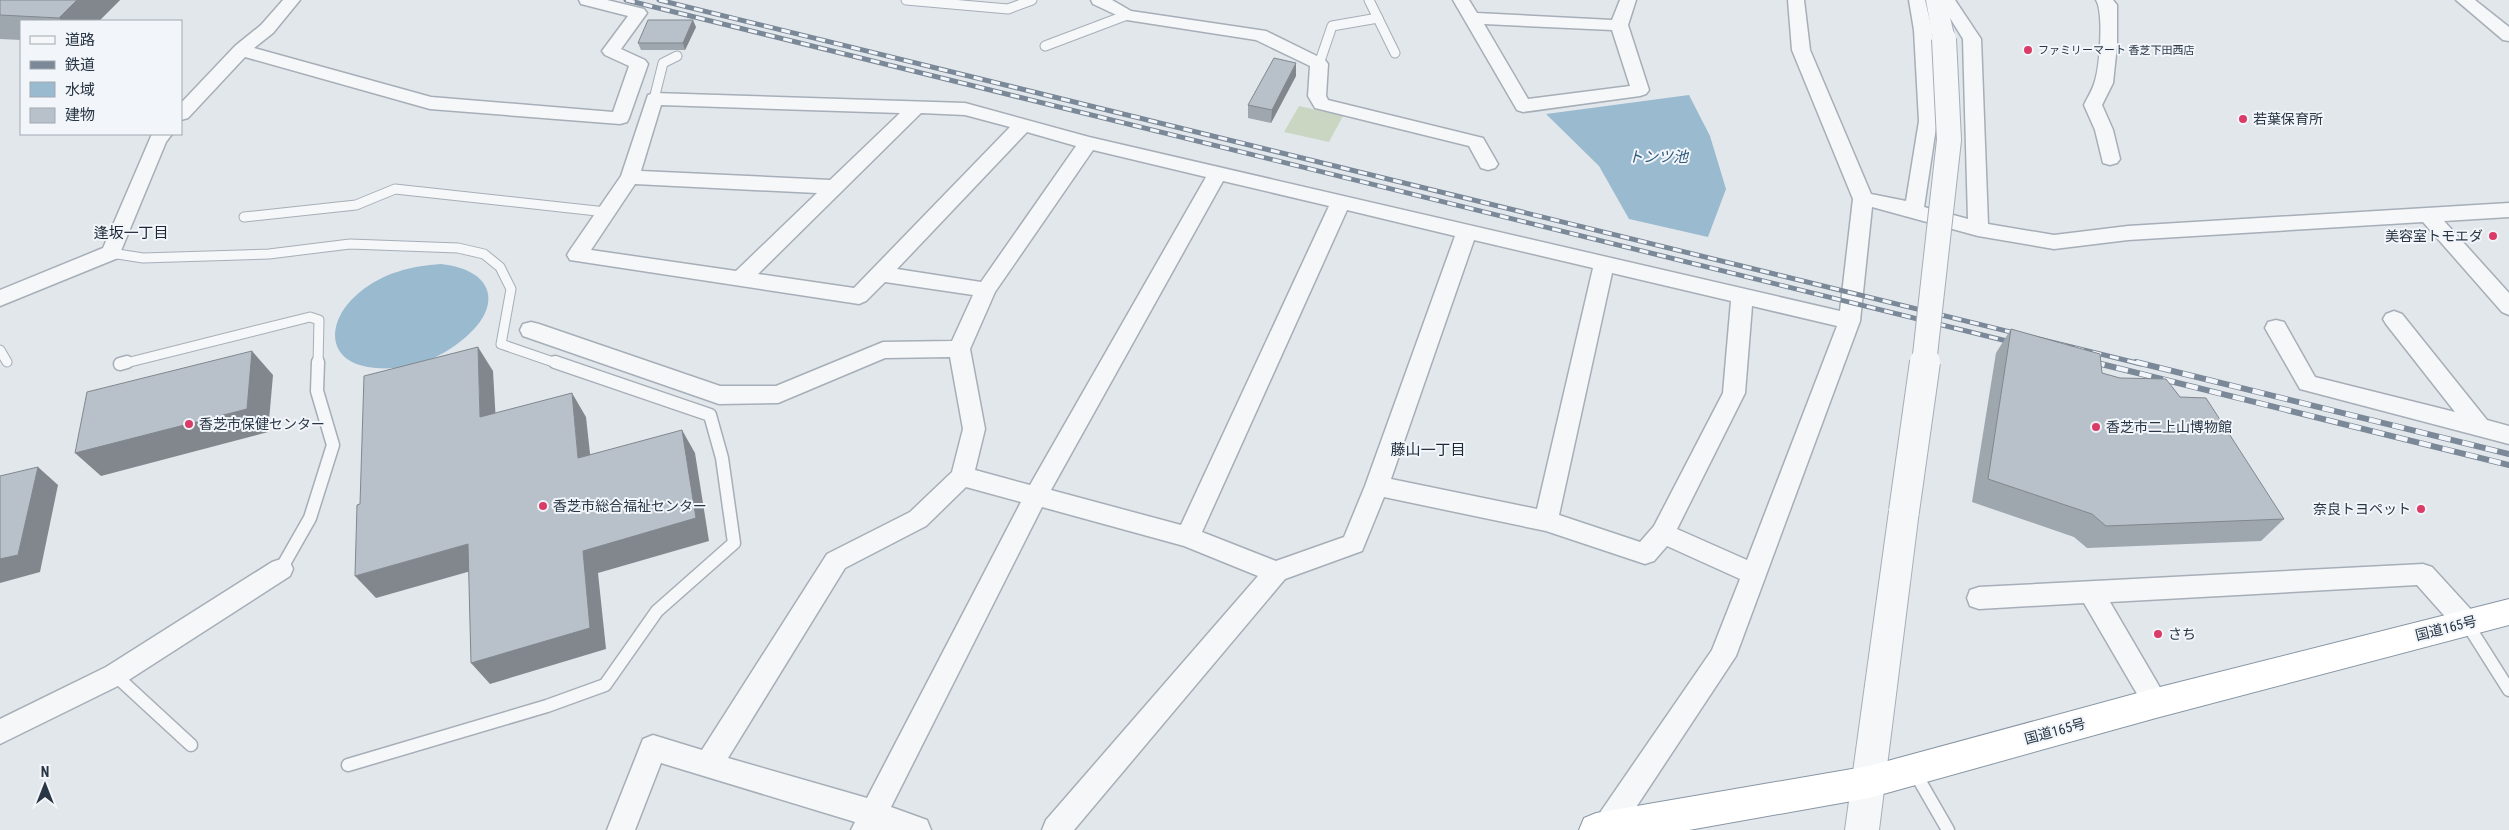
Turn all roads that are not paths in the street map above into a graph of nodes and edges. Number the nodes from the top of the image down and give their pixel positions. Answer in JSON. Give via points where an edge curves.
{"nodes":[{"id":1,"x":292,"y":0,"type":"edge"},
{"id":2,"x":587,"y":0,"type":"edge"},
{"id":3,"x":906,"y":0,"type":"edge"},
{"id":4,"x":1032,"y":0,"type":"edge"},
{"id":5,"x":1099,"y":0,"type":"edge"},
{"id":6,"x":1369,"y":0,"type":"edge"},
{"id":7,"x":1461,"y":0,"type":"edge"},
{"id":8,"x":1628,"y":0,"type":"edge"},
{"id":9,"x":1796,"y":0,"type":"edge"},
{"id":10,"x":1917,"y":0,"type":"edge"},
{"id":11,"x":1936,"y":0,"type":"edge"},
{"id":12,"x":1947,"y":0,"type":"edge"},
{"id":13,"x":2104,"y":0,"type":"edge"},
{"id":14,"x":2464,"y":0,"type":"edge"},
{"id":15,"x":1127,"y":15,"type":"junction"},
{"id":16,"x":1378,"y":18,"type":"junction"},
{"id":17,"x":1470,"y":18,"type":"junction"},
{"id":18,"x":1619,"y":25,"type":"junction"},
{"id":19,"x":2509,"y":36,"type":"edge"},
{"id":20,"x":1045,"y":46,"type":"dead end"},
{"id":21,"x":241,"y":50,"type":"junction"},
{"id":22,"x":1395,"y":53,"type":"dead end"},
{"id":23,"x":677,"y":56,"type":"dead end"},
{"id":24,"x":1319,"y":64,"type":"junction"},
{"id":25,"x":654,"y":100,"type":"junction"},
{"id":26,"x":917,"y":107,"type":"junction"},
{"id":27,"x":182,"y":113,"type":"edge"},
{"id":28,"x":1023,"y":125,"type":"junction"},
{"id":29,"x":162,"y":135,"type":"edge"},
{"id":30,"x":1088,"y":143,"type":"junction"},
{"id":31,"x":2110,"y":159,"type":"dead end"},
{"id":32,"x":1488,"y":164,"type":"dead end"},
{"id":33,"x":1218,"y":172,"type":"junction"},
{"id":34,"x":630,"y":177,"type":"junction"},
{"id":35,"x":835,"y":187,"type":"junction"},
{"id":36,"x":1862,"y":200,"type":"junction"},
{"id":37,"x":1342,"y":201,"type":"junction"},
{"id":38,"x":1914,"y":210,"type":"junction"},
{"id":39,"x":2509,"y":210,"type":"edge"},
{"id":40,"x":606,"y":212,"type":"junction"},
{"id":41,"x":2428,"y":215,"type":"junction"},
{"id":42,"x":244,"y":217,"type":"dead end"},
{"id":43,"x":1978,"y":229,"type":"junction"},
{"id":44,"x":1467,"y":231,"type":"junction"},
{"id":45,"x":111,"y":253,"type":"junction"},
{"id":46,"x":1604,"y":263,"type":"junction"},
{"id":47,"x":881,"y":274,"type":"junction"},
{"id":48,"x":740,"y":279,"type":"junction"},
{"id":49,"x":986,"y":290,"type":"junction"},
{"id":50,"x":1742,"y":296,"type":"junction"},
{"id":51,"x":0,"y":298,"type":"edge"},
{"id":52,"x":2509,"y":307,"type":"edge"},
{"id":53,"x":2394,"y":319,"type":"dead end"},
{"id":54,"x":1849,"y":321,"type":"junction"},
{"id":55,"x":2276,"y":328,"type":"dead end"},
{"id":56,"x":530,"y":330,"type":"dead end"},
{"id":57,"x":959,"y":349,"type":"junction"},
{"id":58,"x":0,"y":350,"type":"edge"},
{"id":59,"x":7,"y":362,"type":"dead end"},
{"id":60,"x":120,"y":364,"type":"dead end"},
{"id":61,"x":2479,"y":427,"type":"junction"},
{"id":62,"x":2509,"y":435,"type":"edge"},
{"id":63,"x":962,"y":476,"type":"junction"},
{"id":64,"x":1377,"y":486,"type":"junction"},
{"id":65,"x":1036,"y":496,"type":"junction"},
{"id":66,"x":1546,"y":520,"type":"junction"},
{"id":67,"x":1663,"y":533,"type":"junction"},
{"id":68,"x":1188,"y":537,"type":"junction"},
{"id":69,"x":281,"y":569,"type":"joint"},
{"id":70,"x":1276,"y":572,"type":"junction"},
{"id":71,"x":1754,"y":574,"type":"junction"},
{"id":72,"x":2090,"y":591,"type":"junction"},
{"id":73,"x":1979,"y":598,"type":"dead end"},
{"id":74,"x":2509,"y":612,"type":"edge"},
{"id":75,"x":2466,"y":622,"type":"junction"},
{"id":76,"x":115,"y":675,"type":"junction"},
{"id":77,"x":2509,"y":690,"type":"edge"},
{"id":78,"x":2156,"y":703,"type":"junction"},
{"id":79,"x":0,"y":732,"type":"edge"},
{"id":80,"x":191,"y":745,"type":"dead end"},
{"id":81,"x":348,"y":765,"type":"dead end"},
{"id":82,"x":708,"y":765,"type":"junction"},
{"id":83,"x":1914,"y":770,"type":"junction"},
{"id":84,"x":1869,"y":782,"type":"junction"},
{"id":85,"x":869,"y":822,"type":"edge"},
{"id":86,"x":1601,"y":829,"type":"edge"},
{"id":87,"x":621,"y":830,"type":"edge"},
{"id":88,"x":918,"y":830,"type":"edge"},
{"id":89,"x":1056,"y":830,"type":"edge"},
{"id":90,"x":1862,"y":830,"type":"edge"},
{"id":91,"x":1948,"y":830,"type":"edge"}],
"edges":[{"from":1,"to":21,"type":"street","via":[[267,29]]},
{"from":2,"to":21,"type":"street","via":[[638,13],[611,51],[639,64],[620,118],[430,103]]},
{"from":3,"to":4,"type":"lane","via":[[1008,9]]},
{"from":5,"to":15,"type":"street"},
{"from":6,"to":16,"type":"lane"},
{"from":7,"to":17,"type":"street"},
{"from":8,"to":18,"type":"street"},
{"from":9,"to":36,"type":"street","via":[[1801,50]]},
{"from":10,"to":38,"type":"street","via":[[1923,30],[1928,121]]},
{"from":11,"to":84,"type":"street","bridge":true,"via":[[1944,38],[1949,140],[1932,308]]},
{"from":12,"to":43,"type":"street","via":[[1972,39]]},
{"from":13,"to":31,"type":"street","via":[[2108,5],[2104,83],[2093,105],[2104,130]]},
{"from":14,"to":19,"type":"street"},
{"from":15,"to":20,"type":"lane"},
{"from":15,"to":24,"type":"street","via":[[1260,35]]},
{"from":16,"to":22,"type":"lane"},
{"from":16,"to":24,"type":"lane","via":[[1332,26]]},
{"from":17,"to":18,"type":"street"},
{"from":17,"to":18,"type":"street","via":[[1523,106],[1640,90]]},
{"from":21,"to":27,"type":"street"},
{"from":23,"to":25,"type":"lane","via":[[663,63]]},
{"from":24,"to":32,"type":"street","via":[[1317,96],[1321,104],[1476,142]]},
{"from":25,"to":26,"type":"street"},
{"from":25,"to":34,"type":"street"},
{"from":26,"to":28,"type":"street","via":[[965,109]]},
{"from":26,"to":35,"type":"street"},
{"from":28,"to":30,"type":"street"},
{"from":28,"to":47,"type":"street"},
{"from":29,"to":45,"type":"street"},
{"from":30,"to":33,"type":"street"},
{"from":30,"to":49,"type":"street"},
{"from":33,"to":37,"type":"street"},
{"from":33,"to":65,"type":"street"},
{"from":34,"to":35,"type":"street"},
{"from":34,"to":40,"type":"street"},
{"from":35,"to":48,"type":"street"},
{"from":36,"to":38,"type":"street"},
{"from":36,"to":54,"type":"street"},
{"from":37,"to":44,"type":"street"},
{"from":37,"to":68,"type":"street"},
{"from":38,"to":43,"type":"street"},
{"from":39,"to":41,"type":"street"},
{"from":40,"to":42,"type":"lane","via":[[395,189],[356,205]]},
{"from":40,"to":48,"type":"street","via":[[577,255]]},
{"from":41,"to":43,"type":"street","via":[[2128,233],[2054,242]]},
{"from":41,"to":52,"type":"street"},
{"from":44,"to":46,"type":"street"},
{"from":44,"to":64,"type":"street"},
{"from":45,"to":51,"type":"street"},
{"from":45,"to":81,"type":"lane","via":[[143,258],[269,254],[350,244],[458,248],[484,254],[500,267],[511,289],[501,344],[710,415],[722,458],[734,543],[657,611],[605,686]]},
{"from":46,"to":50,"type":"street"},
{"from":46,"to":66,"type":"street"},
{"from":47,"to":48,"type":"street","via":[[859,296]]},
{"from":47,"to":49,"type":"street"},
{"from":49,"to":57,"type":"street"},
{"from":50,"to":54,"type":"street"},
{"from":50,"to":67,"type":"street","via":[[1734,393]]},
{"from":53,"to":61,"type":"street"},
{"from":54,"to":71,"type":"street"},
{"from":55,"to":61,"type":"street","via":[[2308,383]]},
{"from":56,"to":57,"type":"street","via":[[719,395],[778,394],[883,350]]},
{"from":57,"to":63,"type":"street","via":[[974,429]]},
{"from":58,"to":59,"type":"lane"},
{"from":60,"to":69,"type":"lane","via":[[310,317],[319,320],[316,391],[333,445],[310,518]]},
{"from":61,"to":62,"type":"street"},
{"from":63,"to":65,"type":"street"},
{"from":63,"to":82,"type":"street","via":[[918,519],[836,561]]},
{"from":64,"to":66,"type":"street"},
{"from":64,"to":70,"type":"street","via":[[1353,544]]},
{"from":65,"to":68,"type":"street"},
{"from":65,"to":85,"type":"street"},
{"from":66,"to":67,"type":"street","via":[[1645,554]]},
{"from":67,"to":71,"type":"street"},
{"from":68,"to":70,"type":"street"},
{"from":69,"to":76,"type":"street"},
{"from":70,"to":89,"type":"street"},
{"from":71,"to":86,"type":"street","via":[[1723,656]]},
{"from":72,"to":73,"type":"street"},
{"from":72,"to":75,"type":"street","via":[[2423,574]]},
{"from":72,"to":78,"type":"street"},
{"from":74,"to":75,"type":"highway","name":"国道165号"},
{"from":75,"to":77,"type":"lane"},
{"from":75,"to":78,"type":"highway","name":"国道165号"},
{"from":76,"to":79,"type":"street"},
{"from":76,"to":80,"type":"lane"},
{"from":78,"to":83,"type":"highway","name":"国道165号"},
{"from":82,"to":85,"type":"street"},
{"from":82,"to":87,"type":"street","via":[[653,748]]},
{"from":83,"to":84,"type":"highway","name":"国道165号"},
{"from":83,"to":91,"type":"lane"},
{"from":84,"to":86,"type":"highway","name":"国道165号"},
{"from":84,"to":90,"type":"street"},
{"from":85,"to":88,"type":"street"}]}
